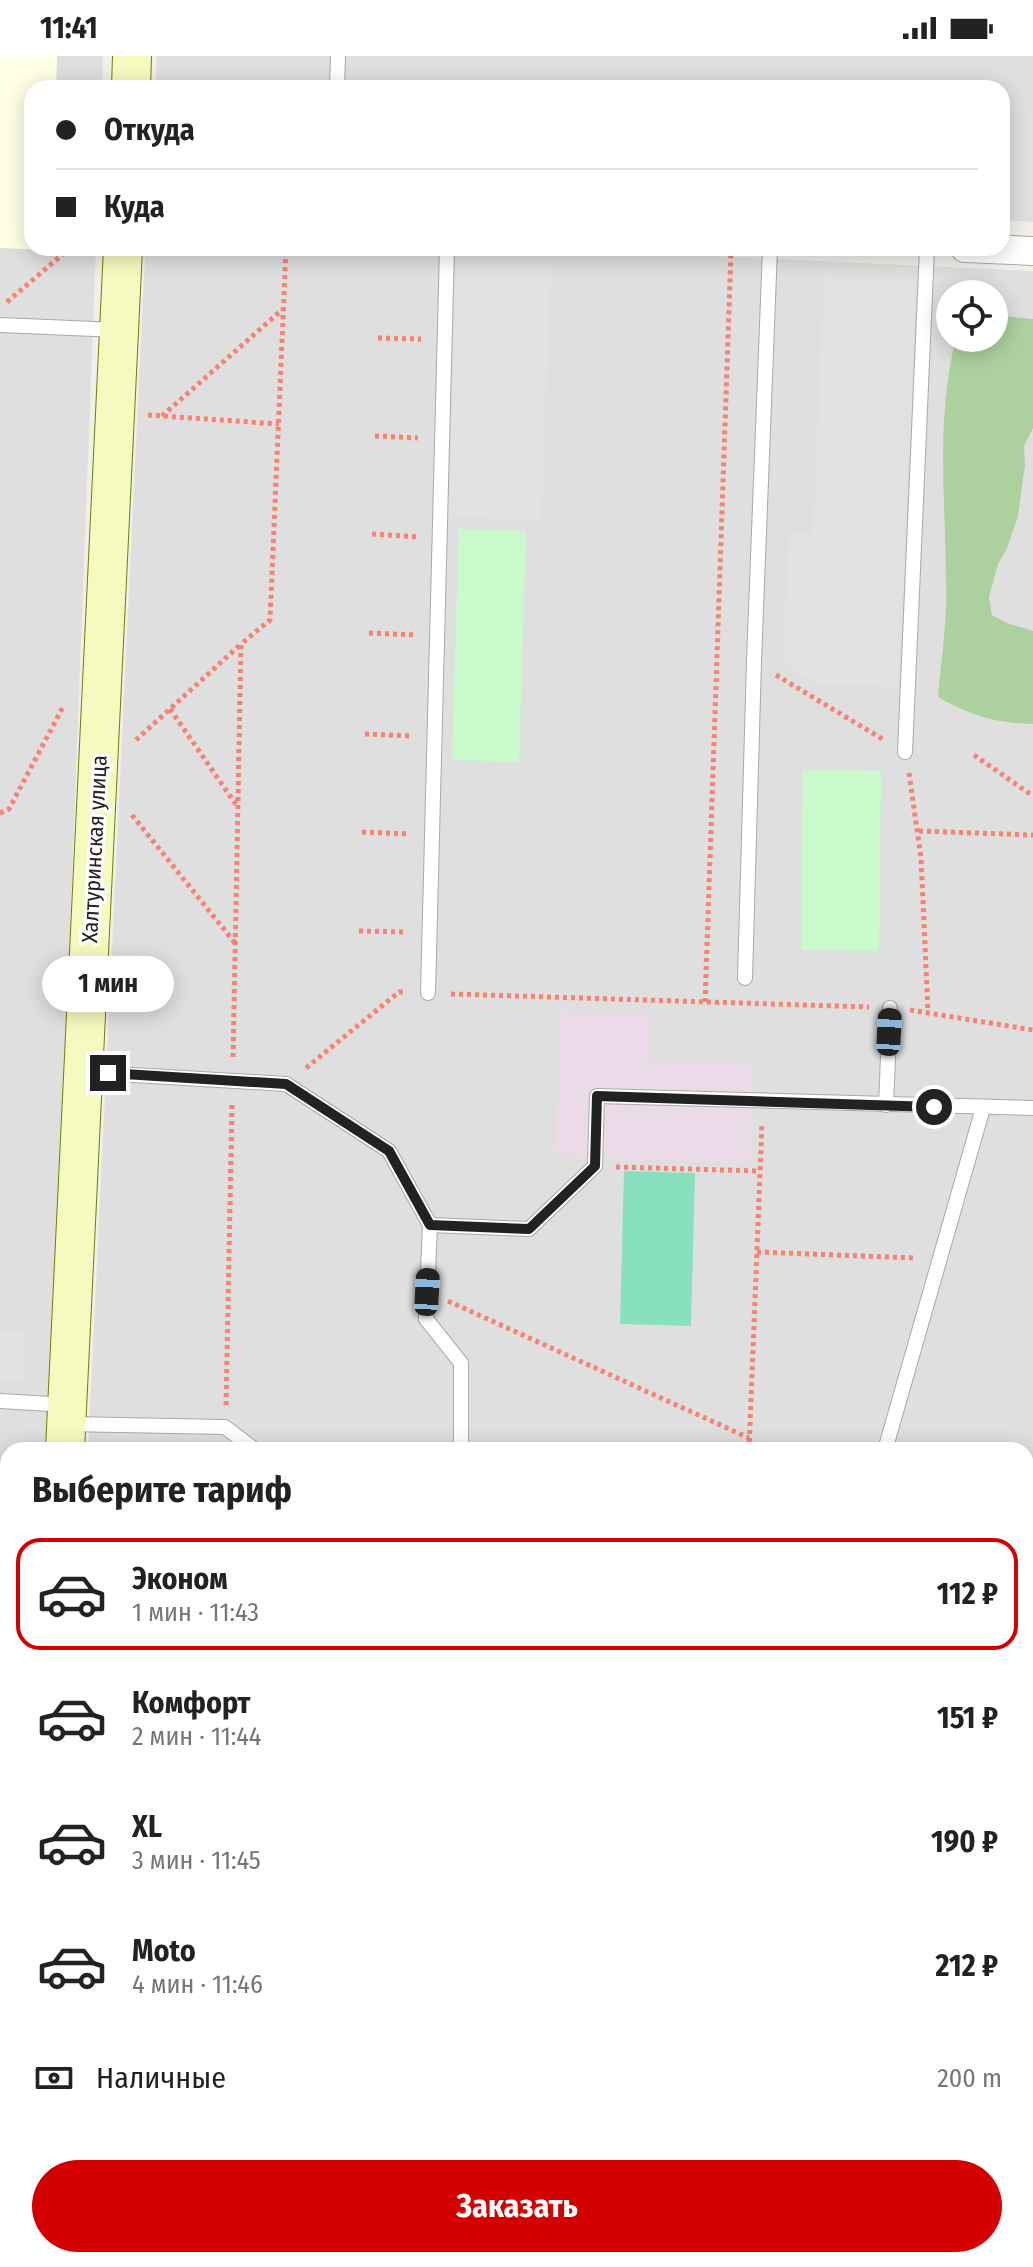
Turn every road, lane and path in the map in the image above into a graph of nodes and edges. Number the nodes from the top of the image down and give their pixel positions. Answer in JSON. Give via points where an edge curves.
{"nodes":[{"id":1,"x":132,"y":56,"type":"edge"},
{"id":2,"x":338,"y":56,"type":"edge"},
{"id":3,"x":131,"y":80,"type":"edge"},
{"id":4,"x":337,"y":80,"type":"edge"},
{"id":5,"x":1010,"y":250,"type":"edge"},
{"id":6,"x":1033,"y":251,"type":"edge"},
{"id":7,"x":61,"y":256,"type":"edge"},
{"id":8,"x":123,"y":256,"type":"edge"},
{"id":9,"x":286,"y":256,"type":"edge"},
{"id":10,"x":447,"y":256,"type":"edge"},
{"id":11,"x":731,"y":256,"type":"edge"},
{"id":12,"x":770,"y":256,"type":"edge"},
{"id":13,"x":927,"y":256,"type":"edge"},
{"id":14,"x":0,"y":308,"type":"edge"},
{"id":15,"x":284,"y":309,"type":"junction"},
{"id":16,"x":0,"y":325,"type":"edge"},
{"id":17,"x":118,"y":330,"type":"junction"},
{"id":18,"x":378,"y":338,"type":"dead end"},
{"id":19,"x":445,"y":339,"type":"junction"},
{"id":20,"x":146,"y":415,"type":"dead end"},
{"id":21,"x":162,"y":416,"type":"junction"},
{"id":22,"x":279,"y":424,"type":"junction"},
{"id":23,"x":375,"y":436,"type":"dead end"},
{"id":24,"x":442,"y":440,"type":"junction"},
{"id":25,"x":372,"y":534,"type":"dead end"},
{"id":26,"x":440,"y":538,"type":"junction"},
{"id":27,"x":369,"y":633,"type":"dead end"},
{"id":28,"x":437,"y":636,"type":"junction"},
{"id":29,"x":241,"y":644,"type":"junction"},
{"id":30,"x":754,"y":661,"type":"junction"},
{"id":31,"x":65,"y":703,"type":"dead end"},
{"id":32,"x":170,"y":709,"type":"junction"},
{"id":33,"x":365,"y":734,"type":"dead end"},
{"id":34,"x":435,"y":737,"type":"junction"},
{"id":35,"x":127,"y":749,"type":"dead end"},
{"id":36,"x":905,"y":752,"type":"junction"},
{"id":37,"x":974,"y":755,"type":"dead end"},
{"id":38,"x":1033,"y":796,"type":"edge"},
{"id":39,"x":124,"y":805,"type":"dead end"},
{"id":40,"x":238,"y":807,"type":"junction"},
{"id":41,"x":0,"y":813,"type":"edge"},
{"id":42,"x":919,"y":831,"type":"junction"},
{"id":43,"x":362,"y":832,"type":"dead end"},
{"id":44,"x":432,"y":835,"type":"junction"},
{"id":45,"x":1033,"y":835,"type":"edge"},
{"id":46,"x":359,"y":931,"type":"dead end"},
{"id":47,"x":430,"y":933,"type":"junction"},
{"id":48,"x":235,"y":943,"type":"junction"},
{"id":49,"x":745,"y":978,"type":"dead end"},
{"id":50,"x":428,"y":993,"type":"junction"},
{"id":51,"x":705,"y":1002,"type":"junction"},
{"id":52,"x":890,"y":1008,"type":"junction"},
{"id":53,"x":928,"y":1011,"type":"junction"},
{"id":54,"x":1033,"y":1030,"type":"edge"},
{"id":55,"x":83,"y":1072,"type":"junction"},
{"id":56,"x":232,"y":1081,"type":"junction"},
{"id":57,"x":286,"y":1084,"type":"junction"},
{"id":58,"x":763,"y":1101,"type":"junction"},
{"id":59,"x":886,"y":1105,"type":"junction"},
{"id":60,"x":983,"y":1108,"type":"junction"},
{"id":61,"x":1033,"y":1108,"type":"edge"},
{"id":62,"x":595,"y":1166,"type":"junction"},
{"id":63,"x":760,"y":1171,"type":"junction"},
{"id":64,"x":430,"y":1225,"type":"junction"},
{"id":65,"x":757,"y":1252,"type":"junction"},
{"id":66,"x":940,"y":1259,"type":"junction"},
{"id":67,"x":427,"y":1292,"type":"junction"},
{"id":68,"x":0,"y":1401,"type":"edge"},
{"id":69,"x":66,"y":1426,"type":"edge"},
{"id":70,"x":225,"y":1427,"type":"junction"},
{"id":71,"x":749,"y":1438,"type":"junction"},
{"id":72,"x":245,"y":1442,"type":"edge"},
{"id":73,"x":461,"y":1442,"type":"edge"},
{"id":74,"x":749,"y":1442,"type":"edge"},
{"id":75,"x":887,"y":1442,"type":"edge"}],
"edges":[{"from":1,"to":3,"type":"street"},
{"from":2,"to":4,"type":"lane"},
{"from":5,"to":6,"type":"street"},
{"from":7,"to":14,"type":"path"},
{"from":8,"to":17,"type":"street","name":"Халтуринская улица"},
{"from":9,"to":15,"type":"path"},
{"from":10,"to":19,"type":"lane"},
{"from":11,"to":51,"type":"path"},
{"from":12,"to":30,"type":"lane"},
{"from":13,"to":36,"type":"lane"},
{"from":15,"to":21,"type":"path"},
{"from":15,"to":22,"type":"path"},
{"from":16,"to":17,"type":"lane"},
{"from":17,"to":55,"type":"street","name":"Халтуринская улица"},
{"from":18,"to":19,"type":"path"},
{"from":19,"to":24,"type":"lane"},
{"from":20,"to":21,"type":"path"},
{"from":21,"to":22,"type":"path"},
{"from":22,"to":29,"type":"path","via":[[270,620]]},
{"from":23,"to":24,"type":"path"},
{"from":24,"to":26,"type":"lane"},
{"from":25,"to":26,"type":"path"},
{"from":26,"to":28,"type":"lane"},
{"from":27,"to":28,"type":"path"},
{"from":28,"to":34,"type":"lane"},
{"from":29,"to":32,"type":"path"},
{"from":29,"to":40,"type":"path"},
{"from":30,"to":36,"type":"path"},
{"from":30,"to":49,"type":"lane"},
{"from":31,"to":41,"type":"path","via":[[9,809]]},
{"from":32,"to":35,"type":"path"},
{"from":32,"to":40,"type":"path"},
{"from":33,"to":34,"type":"path"},
{"from":34,"to":44,"type":"lane"},
{"from":36,"to":42,"type":"path"},
{"from":37,"to":38,"type":"path"},
{"from":39,"to":48,"type":"path"},
{"from":40,"to":48,"type":"path"},
{"from":42,"to":45,"type":"path"},
{"from":42,"to":53,"type":"path"},
{"from":43,"to":44,"type":"path"},
{"from":44,"to":47,"type":"lane"},
{"from":46,"to":47,"type":"path"},
{"from":47,"to":50,"type":"lane"},
{"from":48,"to":56,"type":"path"},
{"from":50,"to":51,"type":"path"},
{"from":50,"to":57,"type":"path","via":[[399,992]]},
{"from":51,"to":52,"type":"path"},
{"from":52,"to":53,"type":"path"},
{"from":52,"to":59,"type":"lane"},
{"from":53,"to":54,"type":"path"},
{"from":55,"to":56,"type":"lane"},
{"from":55,"to":69,"type":"street","name":"Халтуринская улица"},
{"from":56,"to":57,"type":"lane"},
{"from":56,"to":70,"type":"path"},
{"from":57,"to":64,"type":"lane","via":[[389,1151]]},
{"from":58,"to":59,"type":"lane"},
{"from":58,"to":62,"type":"lane","via":[[597,1096]]},
{"from":58,"to":63,"type":"path"},
{"from":59,"to":60,"type":"lane"},
{"from":60,"to":61,"type":"lane"},
{"from":60,"to":66,"type":"lane"},
{"from":62,"to":63,"type":"path"},
{"from":62,"to":64,"type":"lane","via":[[529,1229]]},
{"from":63,"to":65,"type":"path"},
{"from":64,"to":67,"type":"lane"},
{"from":65,"to":66,"type":"path"},
{"from":65,"to":71,"type":"path"},
{"from":66,"to":75,"type":"lane"},
{"from":67,"to":71,"type":"path"},
{"from":67,"to":73,"type":"lane","via":[[426,1319],[461,1363]]},
{"from":68,"to":69,"type":"lane"},
{"from":69,"to":70,"type":"lane"},
{"from":70,"to":72,"type":"lane"},
{"from":71,"to":74,"type":"path"}]}
